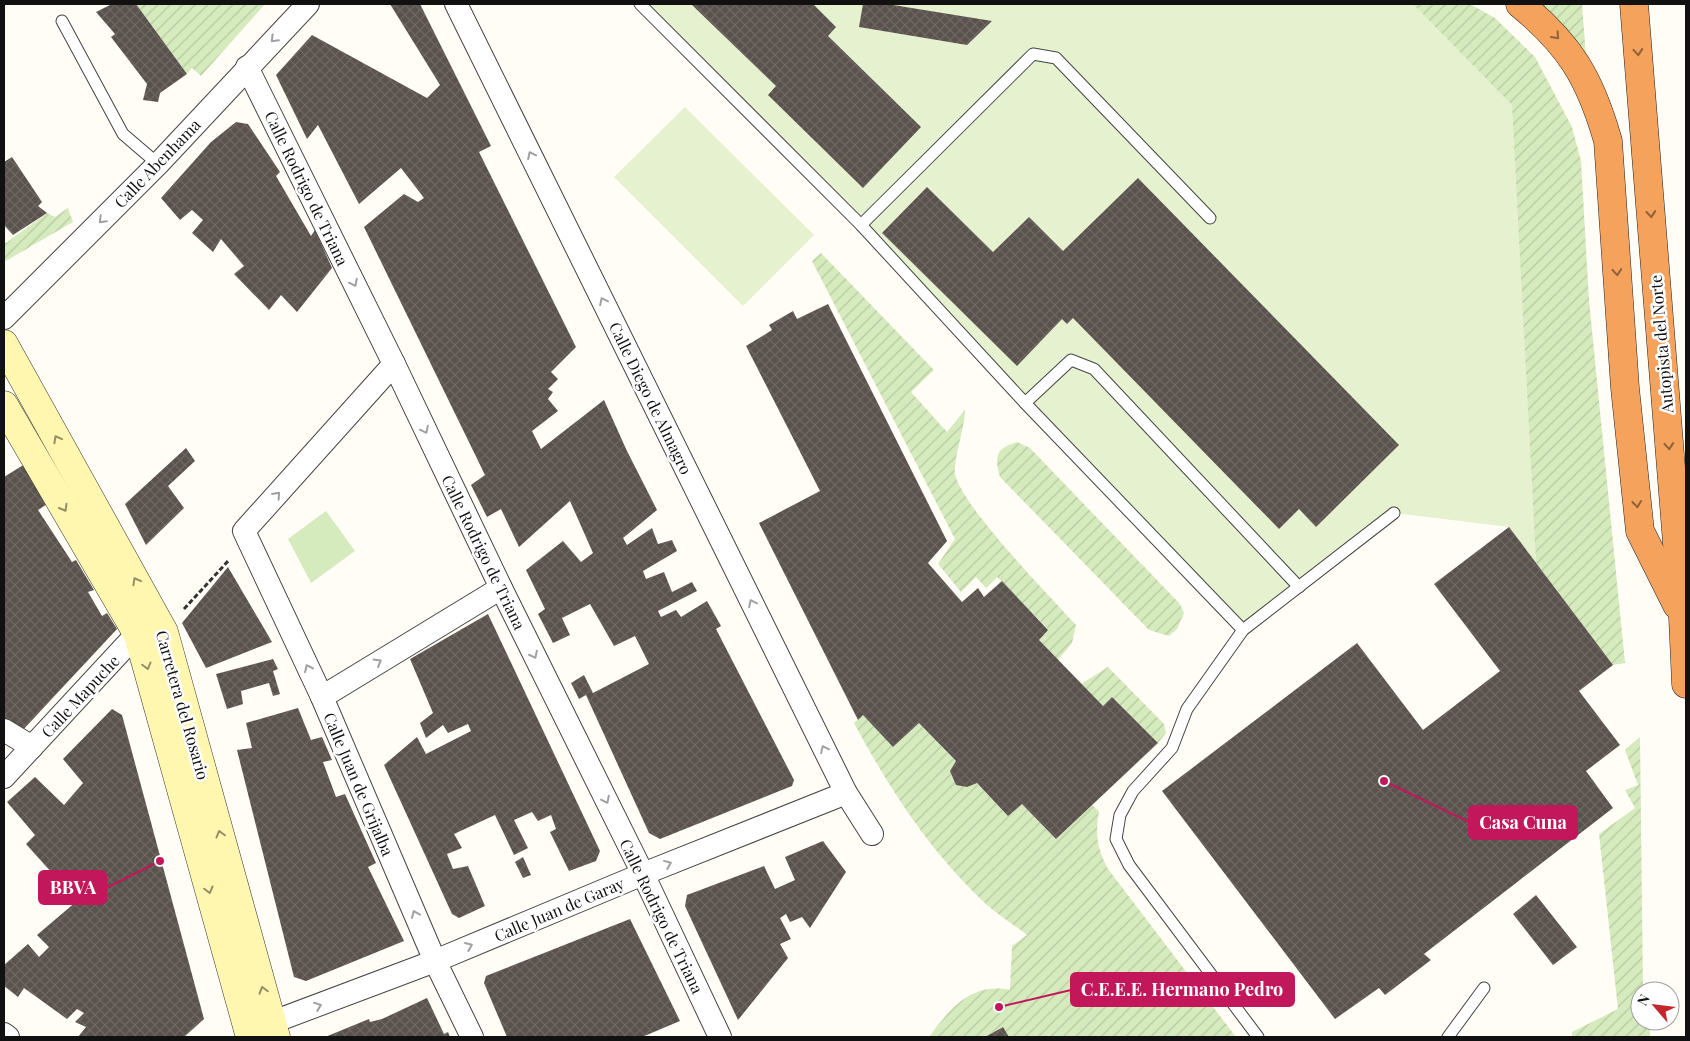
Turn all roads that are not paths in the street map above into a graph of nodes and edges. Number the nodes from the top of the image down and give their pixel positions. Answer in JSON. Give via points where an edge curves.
{"nodes":[{"id":1,"x":308,"y":4,"type":"edge"},
{"id":2,"x":456,"y":4,"type":"edge"},
{"id":3,"x":640,"y":4,"type":"edge"},
{"id":4,"x":1520,"y":4,"type":"edge"},
{"id":5,"x":1634,"y":4,"type":"edge"},
{"id":6,"x":62,"y":21,"type":"dead end"},
{"id":7,"x":247,"y":67,"type":"junction"},
{"id":8,"x":158,"y":164,"type":"junction"},
{"id":9,"x":1210,"y":218,"type":"dead end"},
{"id":10,"x":862,"y":225,"type":"junction"},
{"id":11,"x":4,"y":318,"type":"edge"},
{"id":12,"x":4,"y":344,"type":"edge"},
{"id":13,"x":394,"y":364,"type":"junction"},
{"id":14,"x":1025,"y":403,"type":"junction"},
{"id":15,"x":4,"y":405,"type":"edge"},
{"id":16,"x":1394,"y":513,"type":"dead end"},
{"id":17,"x":1299,"y":587,"type":"junction"},
{"id":18,"x":500,"y":588,"type":"junction"},
{"id":19,"x":1683,"y":618,"type":"junction"},
{"id":20,"x":152,"y":626,"type":"junction"},
{"id":21,"x":1243,"y":630,"type":"junction"},
{"id":22,"x":1686,"y":684,"type":"edge"},
{"id":23,"x":322,"y":697,"type":"junction"},
{"id":24,"x":4,"y":730,"type":"edge"},
{"id":25,"x":32,"y":747,"type":"junction"},
{"id":26,"x":4,"y":777,"type":"edge"},
{"id":27,"x":846,"y":793,"type":"junction"},
{"id":28,"x":872,"y":834,"type":"dead end"},
{"id":29,"x":643,"y":874,"type":"junction"},
{"id":30,"x":435,"y":961,"type":"junction"},
{"id":31,"x":1484,"y":988,"type":"dead end"},
{"id":32,"x":257,"y":1033,"type":"edge"},
{"id":33,"x":4,"y":1034,"type":"edge"},
{"id":34,"x":8,"y":1037,"type":"edge"},
{"id":35,"x":472,"y":1037,"type":"edge"},
{"id":36,"x":720,"y":1037,"type":"edge"},
{"id":37,"x":1258,"y":1037,"type":"edge"},
{"id":38,"x":1448,"y":1037,"type":"edge"}],
"edges":[{"from":1,"to":7,"type":"street","name":"Calle Abenhama","one_way":true},
{"from":27,"to":2,"type":"street","name":"Calle Diego de Almagro","one_way":true},
{"from":3,"to":10,"type":"lane"},
{"from":4,"to":19,"type":"highway","one_way":true,"via":[[1569,51],[1598,104],[1608,141],[1625,388],[1640,531]]},
{"from":5,"to":19,"type":"highway","name":"Autopista del Norte","one_way":true},
{"from":6,"to":8,"type":"lane","via":[[123,134]]},
{"from":7,"to":8,"type":"street","name":"Calle Abenhama"},
{"from":7,"to":13,"type":"street","name":"Calle Rodrigo de Triana","one_way":true},
{"from":8,"to":11,"type":"street","name":"Calle Abenhama","one_way":true},
{"from":9,"to":10,"type":"lane","via":[[1056,58],[1033,54]]},
{"from":10,"to":14,"type":"lane"},
{"from":20,"to":12,"type":"main road","name":"Carretera del Rosario","one_way":true},
{"from":13,"to":18,"type":"street","name":"Calle Rodrigo de Triana","one_way":true},
{"from":23,"to":13,"type":"street","name":"Calle Juan de Grijalba","one_way":true,"via":[[246,535]]},
{"from":14,"to":17,"type":"lane","via":[[1071,360],[1094,369]]},
{"from":14,"to":21,"type":"lane"},
{"from":15,"to":20,"type":"main road","name":"Carretera del Rosario","one_way":true},
{"from":16,"to":17,"type":"lane"},
{"from":17,"to":21,"type":"lane"},
{"from":23,"to":18,"type":"street","one_way":true},
{"from":18,"to":29,"type":"street","name":"Calle Rodrigo de Triana","one_way":true},
{"from":19,"to":22,"type":"highway","name":"Autopista del Norte"},
{"from":20,"to":25,"type":"street","name":"Calle Mapuche"},
{"from":20,"to":32,"type":"main road","name":"Carretera del Rosario"},
{"from":21,"to":37,"type":"lane","via":[[1188,709],[1172,748],[1133,791],[1120,815],[1116,839],[1129,865]]},
{"from":30,"to":23,"type":"street","name":"Calle Juan de Grijalba","one_way":true},
{"from":24,"to":25,"type":"street"},
{"from":25,"to":26,"type":"street","name":"Calle Mapuche"},
{"from":27,"to":28,"type":"street","name":"Calle Diego de Almagro"},
{"from":29,"to":27,"type":"street","name":"Calle Juan de Garay","one_way":true},
{"from":30,"to":29,"type":"street","name":"Calle Juan de Garay","one_way":true},
{"from":29,"to":36,"type":"street","name":"Calle Rodrigo de Triana"},
{"from":32,"to":30,"type":"street","name":"Calle Juan de Garay","one_way":true},
{"from":30,"to":35,"type":"street","name":"Calle Juan de Grijalba"},
{"from":31,"to":38,"type":"lane"},
{"from":33,"to":34,"type":"street"}]}
